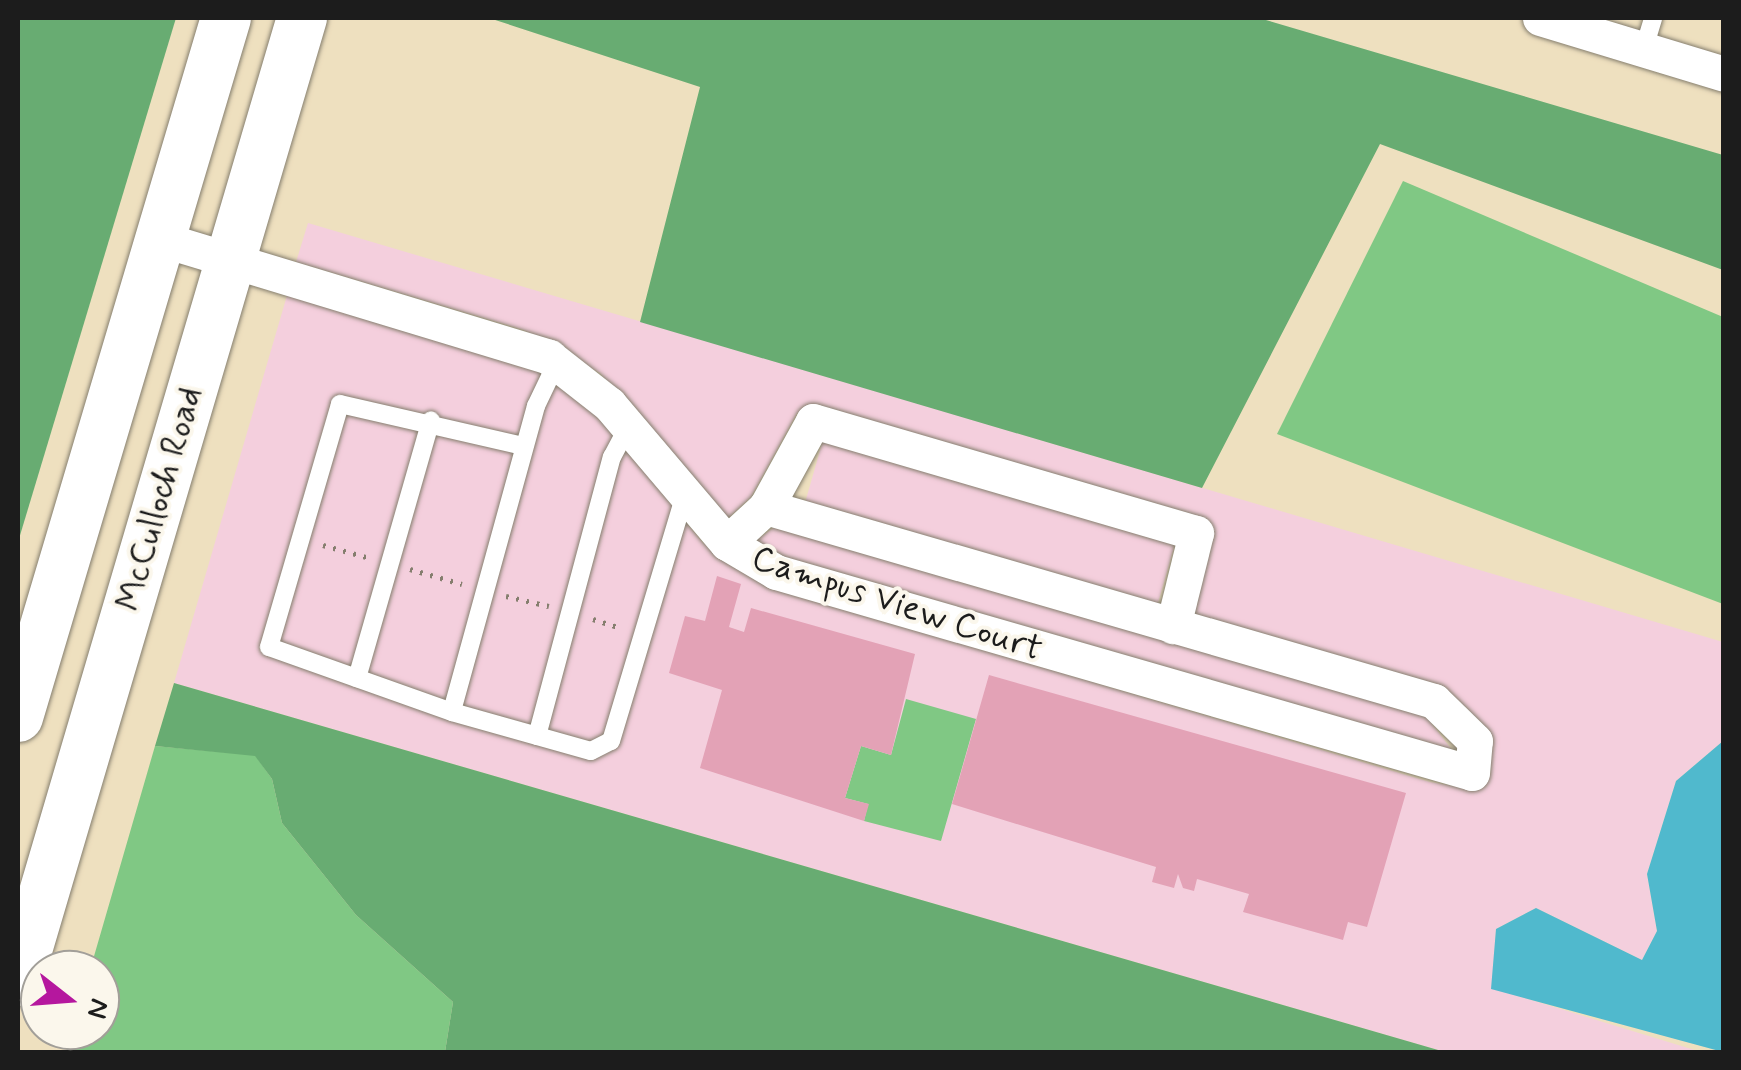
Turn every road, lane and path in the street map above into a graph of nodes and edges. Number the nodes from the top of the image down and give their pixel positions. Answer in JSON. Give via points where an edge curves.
{"nodes":[{"id":1,"x":226,"y":18,"type":"edge"},
{"id":2,"x":302,"y":18,"type":"edge"},
{"id":3,"x":1540,"y":18,"type":"edge"},
{"id":4,"x":1649,"y":31,"type":"edge"},
{"id":5,"x":1724,"y":74,"type":"edge"},
{"id":6,"x":160,"y":239,"type":"junction"},
{"id":7,"x":230,"y":258,"type":"junction"},
{"id":8,"x":557,"y":362,"type":"junction"},
{"id":9,"x":431,"y":420,"type":"junction"},
{"id":10,"x":628,"y":427,"type":"junction"},
{"id":11,"x":524,"y":446,"type":"junction"},
{"id":12,"x":685,"y":495,"type":"junction"},
{"id":13,"x":766,"y":508,"type":"junction"},
{"id":14,"x":727,"y":543,"type":"junction"},
{"id":15,"x":1172,"y":626,"type":"junction"},
{"id":16,"x":357,"y":678,"type":"junction"},
{"id":17,"x":452,"y":712,"type":"junction"},
{"id":18,"x":18,"y":717,"type":"edge"},
{"id":19,"x":537,"y":736,"type":"junction"},
{"id":20,"x":18,"y":981,"type":"edge"}],
"edges":[{"from":1,"to":6,"type":"main road","name":"McCulloch Road"},
{"from":2,"to":7,"type":"main road","name":"McCulloch Road"},
{"from":3,"to":4,"type":"street"},
{"from":4,"to":5,"type":"street"},
{"from":6,"to":7,"type":"street","name":"Campus View Court"},
{"from":6,"to":18,"type":"main road","name":"McCulloch Road"},
{"from":7,"to":8,"type":"street","name":"Campus View Court"},
{"from":7,"to":20,"type":"main road","name":"McCulloch Road"},
{"from":8,"to":10,"type":"street","name":"Campus View Court"},
{"from":8,"to":11,"type":"lane"},
{"from":9,"to":11,"type":"lane"},
{"from":9,"to":16,"type":"lane"},
{"from":9,"to":16,"type":"lane","via":[[340,404],[269,647]]},
{"from":10,"to":12,"type":"street","name":"Campus View Court"},
{"from":10,"to":19,"type":"lane","via":[[612,458]]},
{"from":11,"to":17,"type":"lane"},
{"from":12,"to":14,"type":"street","name":"Campus View Court"},
{"from":12,"to":19,"type":"lane","via":[[611,741],[591,751]]},
{"from":13,"to":14,"type":"street"},
{"from":13,"to":15,"type":"street"},
{"from":13,"to":15,"type":"street","via":[[813,421],[832,426],[1196,533]]},
{"from":14,"to":15,"type":"street","name":"Campus View Court","via":[[776,572],[1472,774],[1475,741],[1434,702]]},
{"from":16,"to":17,"type":"lane"},
{"from":17,"to":19,"type":"lane"}]}
